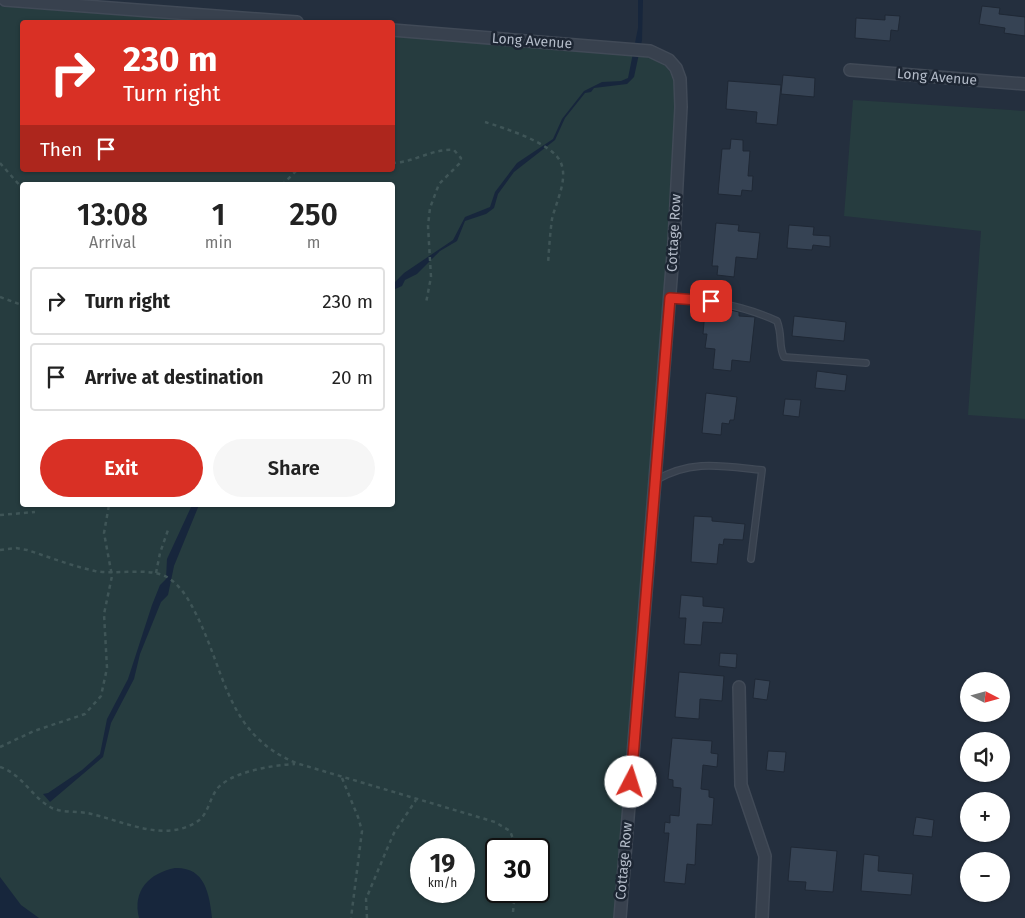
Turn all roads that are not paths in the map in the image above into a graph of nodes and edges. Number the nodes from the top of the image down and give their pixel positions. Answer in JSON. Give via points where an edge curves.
{"nodes":[{"id":1,"x":5,"y":0,"type":"edge"},
{"id":2,"x":270,"y":20,"type":"edge"},
{"id":3,"x":395,"y":30,"type":"edge"},
{"id":4,"x":669,"y":60,"type":"joint"},
{"id":5,"x":850,"y":70,"type":"dead end"},
{"id":6,"x":1025,"y":84,"type":"edge"},
{"id":7,"x":670,"y":298,"type":"junction"},
{"id":8,"x":866,"y":363,"type":"dead end"},
{"id":9,"x":656,"y":480,"type":"junction"},
{"id":10,"x":751,"y":559,"type":"dead end"},
{"id":11,"x":739,"y":687,"type":"dead end"},
{"id":12,"x":620,"y":918,"type":"edge"},
{"id":13,"x":762,"y":918,"type":"edge"}],
"edges":[{"from":1,"to":2,"type":"street"},
{"from":3,"to":4,"type":"street","name":"Long Avenue","via":[[628,48],[650,51]]},
{"from":4,"to":7,"type":"street","name":"Cottage Row","via":[[678,73],[681,96]]},
{"from":5,"to":6,"type":"street","name":"Long Avenue"},
{"from":7,"to":8,"type":"lane","via":[[727,304],[777,321],[784,357]]},
{"from":7,"to":9,"type":"street","name":"Cottage Row"},
{"from":9,"to":10,"type":"lane","via":[[673,470],[688,467],[710,465],[762,470]]},
{"from":9,"to":12,"type":"street","name":"Cottage Row"},
{"from":11,"to":13,"type":"street","via":[[741,785],[765,856]]}]}
